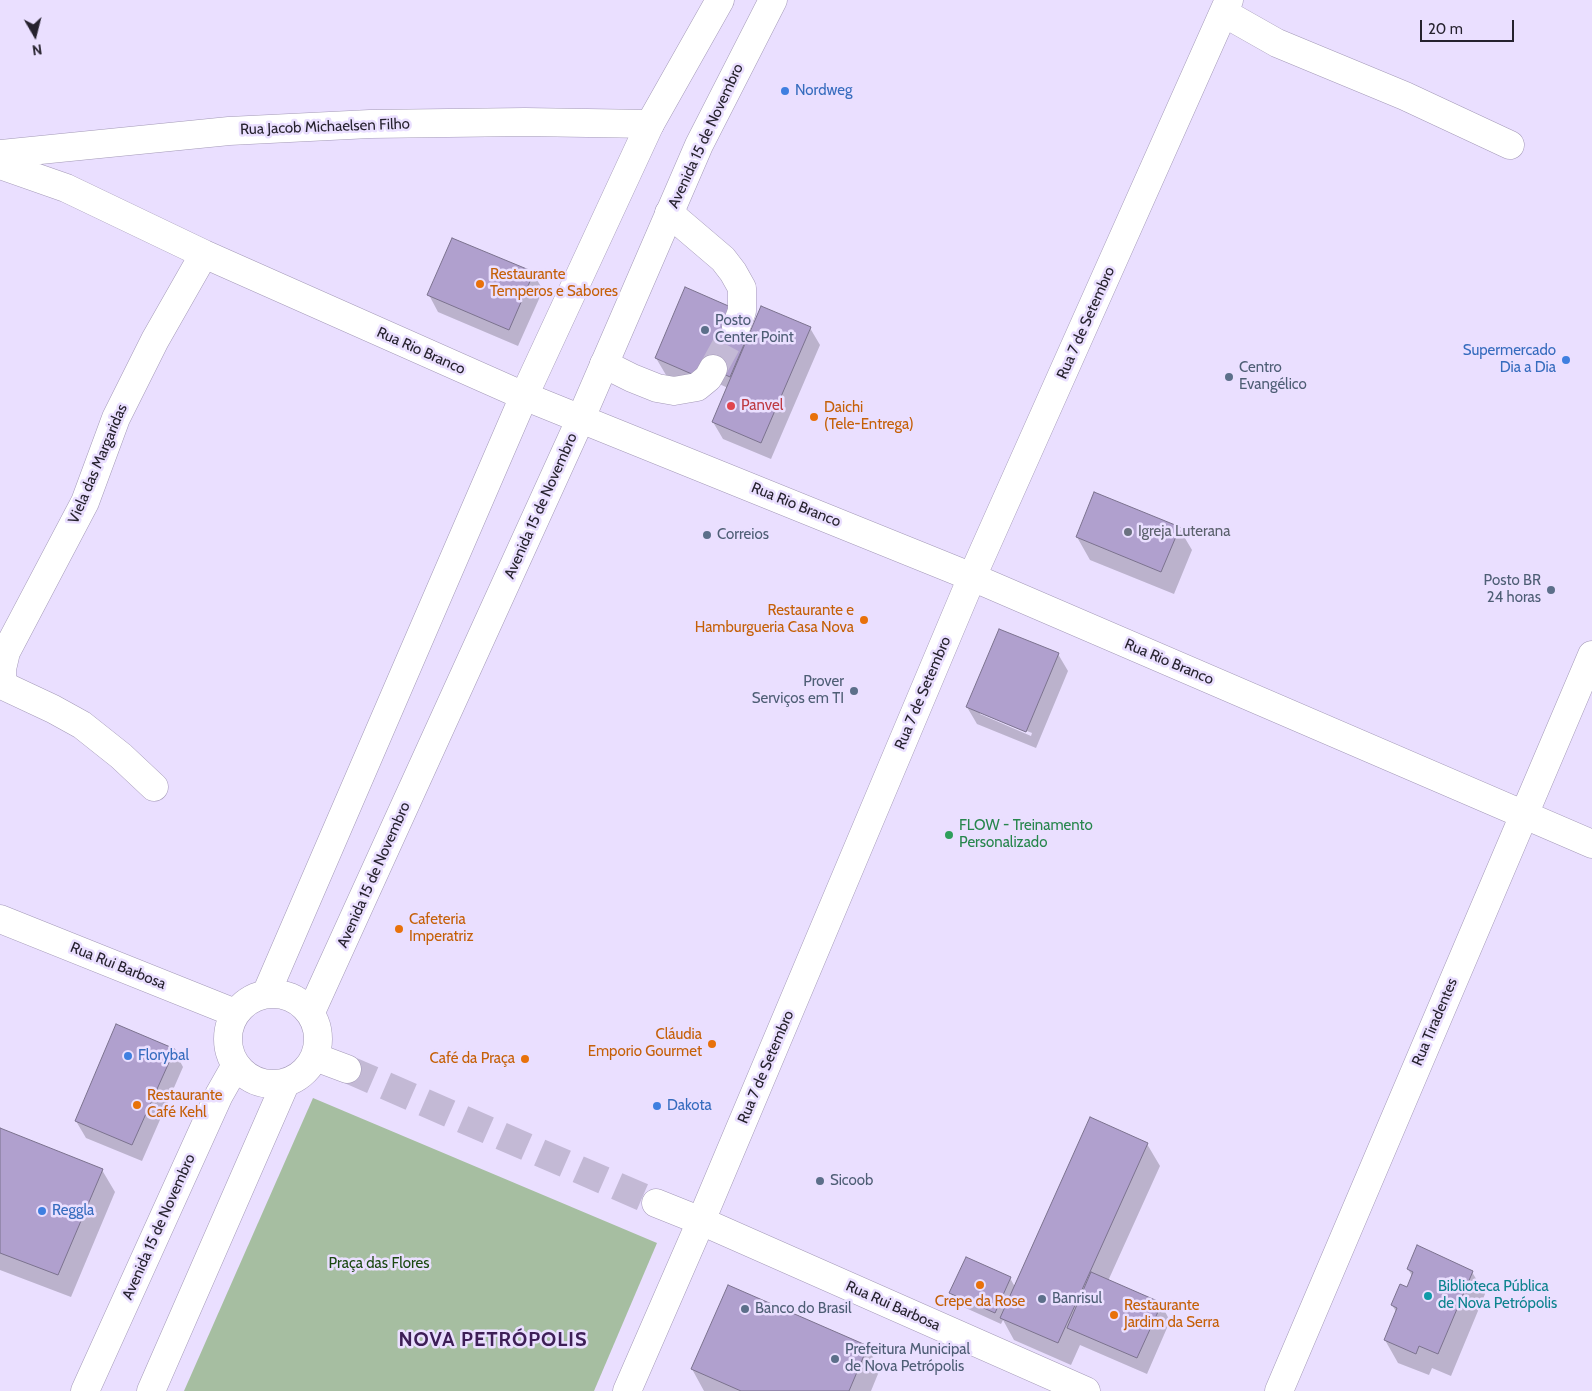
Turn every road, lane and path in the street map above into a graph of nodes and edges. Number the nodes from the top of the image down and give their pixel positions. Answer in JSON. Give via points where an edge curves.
{"nodes":[{"id":1,"x":720,"y":0,"type":"edge"},
{"id":2,"x":773,"y":0,"type":"edge"},
{"id":3,"x":1226,"y":6,"type":"edge"},
{"id":4,"x":650,"y":124,"type":"junction"},
{"id":5,"x":1510,"y":145,"type":"dead end"},
{"id":6,"x":0,"y":154,"type":"edge"},
{"id":7,"x":0,"y":165,"type":"edge"},
{"id":8,"x":670,"y":213,"type":"junction"},
{"id":9,"x":204,"y":254,"type":"junction"},
{"id":10,"x":736,"y":327,"type":"tunnel mouth"},
{"id":11,"x":604,"y":364,"type":"junction"},
{"id":12,"x":714,"y":369,"type":"tunnel mouth"},
{"id":13,"x":524,"y":396,"type":"junction"},
{"id":14,"x":581,"y":418,"type":"junction"},
{"id":15,"x":972,"y":577,"type":"junction"},
{"id":16,"x":1592,"y":655,"type":"edge"},
{"id":17,"x":154,"y":787,"type":"dead end"},
{"id":18,"x":1522,"y":815,"type":"junction"},
{"id":19,"x":1592,"y":844,"type":"edge"},
{"id":20,"x":0,"y":919,"type":"edge"},
{"id":21,"x":266,"y":994,"type":"junction"},
{"id":22,"x":311,"y":1012,"type":"junction"},
{"id":23,"x":235,"y":1014,"type":"junction"},
{"id":24,"x":315,"y":1058,"type":"junction"},
{"id":25,"x":236,"y":1065,"type":"junction"},
{"id":26,"x":347,"y":1069,"type":"tunnel mouth"},
{"id":27,"x":286,"y":1082,"type":"junction"},
{"id":28,"x":656,"y":1203,"type":"tunnel mouth"},
{"id":29,"x":701,"y":1221,"type":"junction"},
{"id":30,"x":85,"y":1391,"type":"edge"},
{"id":31,"x":150,"y":1391,"type":"edge"},
{"id":32,"x":627,"y":1391,"type":"edge"},
{"id":33,"x":1086,"y":1391,"type":"edge"},
{"id":34,"x":1279,"y":1391,"type":"edge"}],
"edges":[{"from":1,"to":4,"type":"street"},
{"from":2,"to":8,"type":"street","name":"Avenida 15 de Novembro","via":[[699,145]]},
{"from":3,"to":5,"type":"street","via":[[1277,43],[1405,96]]},
{"from":3,"to":15,"type":"street","name":"Rua 7 de Setembro"},
{"from":4,"to":6,"type":"street","name":"Rua Jacob Michaelsen Filho","via":[[370,124],[229,131]]},
{"from":4,"to":13,"type":"street"},
{"from":7,"to":9,"type":"street","name":"Rua Rio Branco","via":[[66,188]]},
{"from":8,"to":10,"type":"street","via":[[733,272],[742,288],[742,311]]},
{"from":8,"to":11,"type":"street","name":"Avenida 15 de Novembro"},
{"from":9,"to":13,"type":"street","name":"Rua Rio Branco"},
{"from":9,"to":17,"type":"street","name":"Viela das Margaridas","via":[[155,340],[116,418],[85,502],[6,652],[2,678],[6,687],[53,708],[82,726]]},
{"from":11,"to":12,"type":"street","via":[[657,388],[674,391],[698,387]]},
{"from":11,"to":14,"type":"street","name":"Avenida 15 de Novembro"},
{"from":13,"to":14,"type":"street","name":"Rua Rio Branco"},
{"from":13,"to":21,"type":"street"},
{"from":14,"to":15,"type":"street","name":"Rua Rio Branco"},
{"from":14,"to":22,"type":"street","name":"Avenida 15 de Novembro"},
{"from":15,"to":18,"type":"street","name":"Rua Rio Branco"},
{"from":15,"to":29,"type":"street","name":"Rua 7 de Setembro"},
{"from":16,"to":18,"type":"street","name":"Rua Tiradentes"},
{"from":18,"to":19,"type":"street","name":"Rua Rio Branco"},
{"from":18,"to":34,"type":"street","name":"Rua Tiradentes"},
{"from":20,"to":23,"type":"street","name":"Rua Rui Barbosa"},
{"from":21,"to":22,"type":"street","via":[[291,997]]},
{"from":21,"to":23,"type":"street","via":[[254,998]]},
{"from":22,"to":24,"type":"street","via":[[319,1042]]},
{"from":23,"to":25,"type":"street","via":[[229,1026],[228,1039]]},
{"from":24,"to":26,"type":"street"},
{"from":24,"to":27,"type":"street","via":[[298,1077]]},
{"from":25,"to":27,"type":"street","via":[[258,1081]]},
{"from":25,"to":30,"type":"street","name":"Avenida 15 de Novembro","via":[[219,1095]]},
{"from":27,"to":31,"type":"street"},
{"from":28,"to":29,"type":"street","name":"Rua Rui Barbosa"},
{"from":29,"to":32,"type":"street","name":"Rua 7 de Setembro"},
{"from":29,"to":33,"type":"street","name":"Rua Rui Barbosa"}]}
